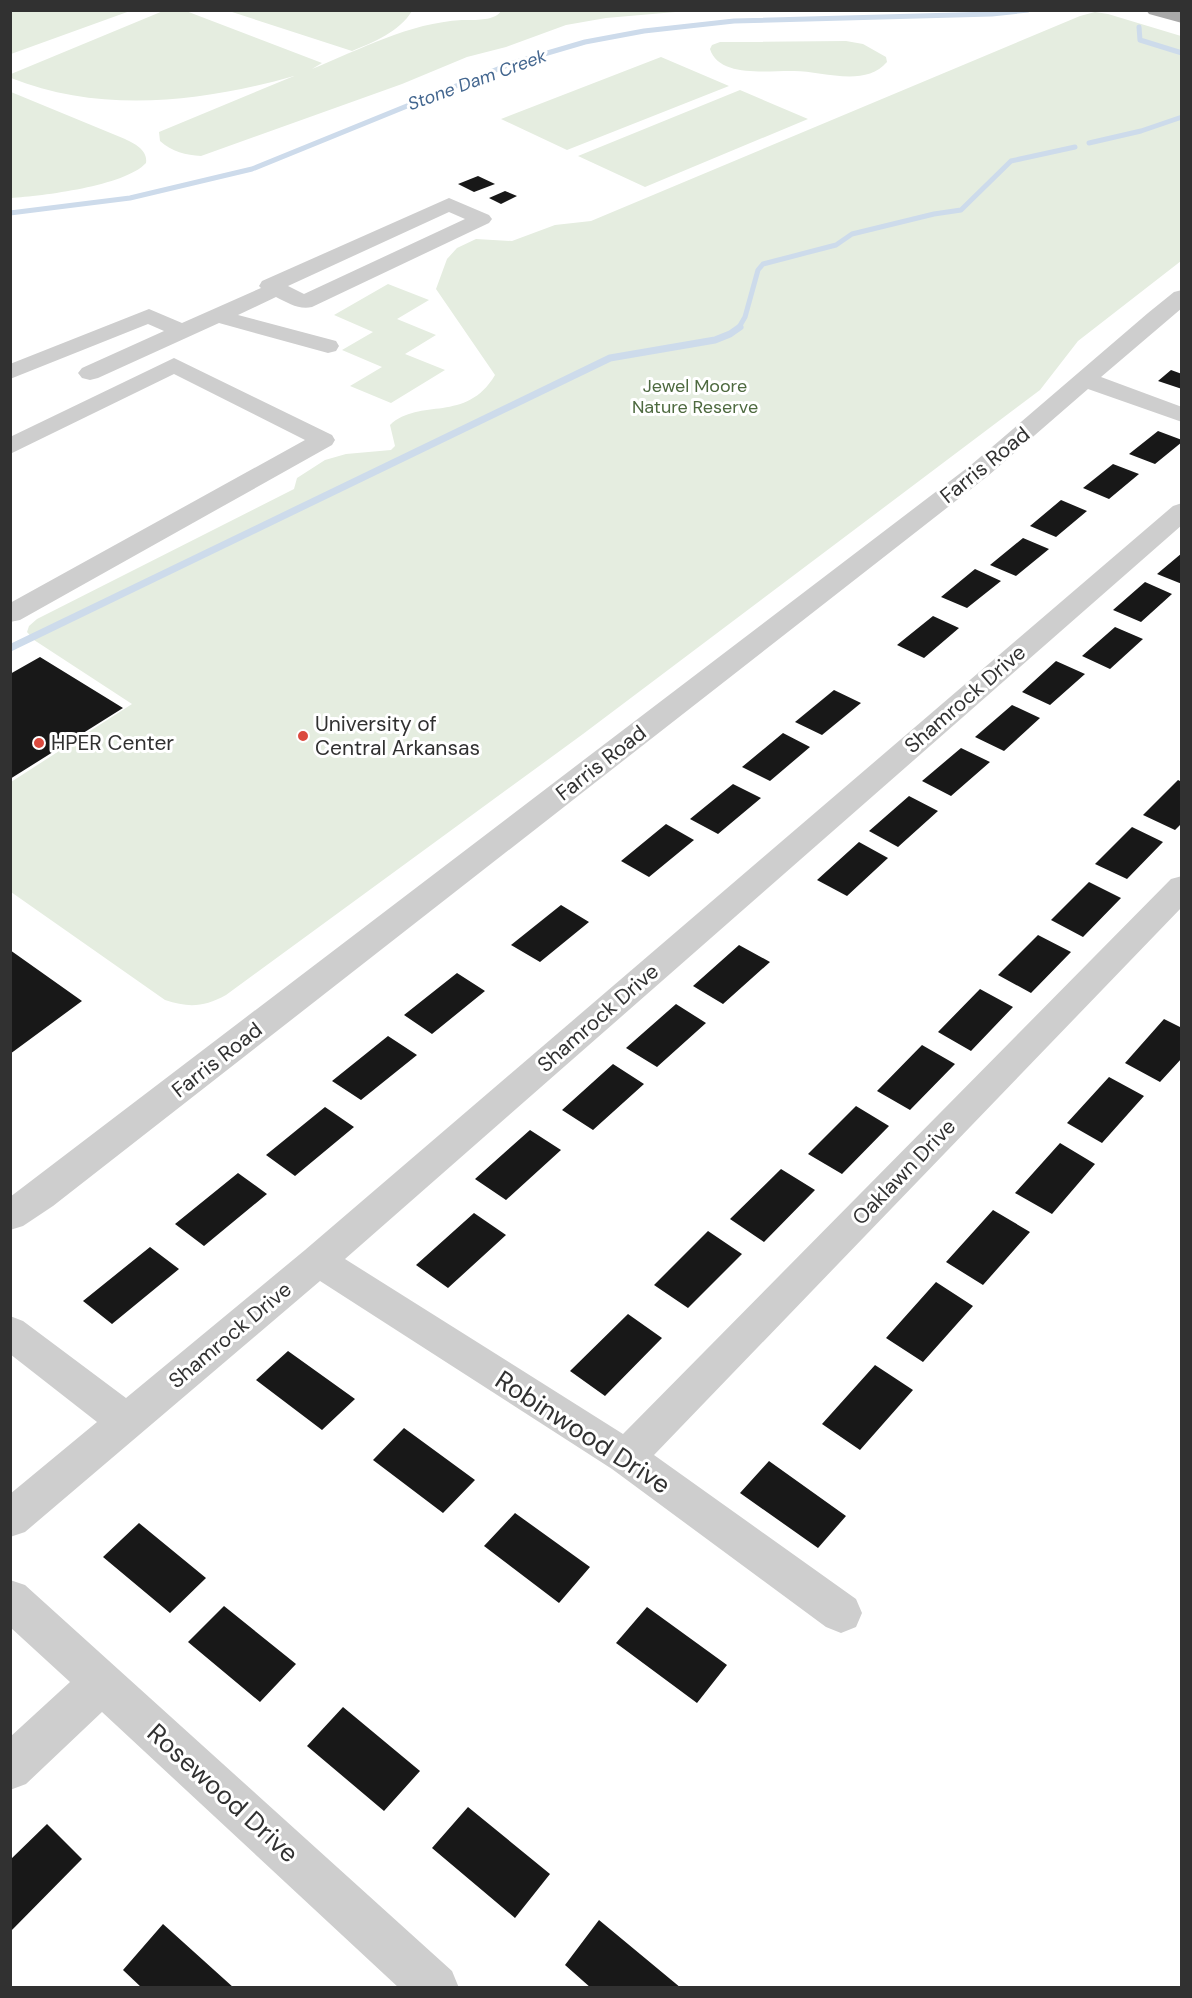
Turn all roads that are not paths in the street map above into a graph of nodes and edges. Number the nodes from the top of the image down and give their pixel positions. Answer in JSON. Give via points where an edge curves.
{"nodes":[{"id":1,"x":1155,"y":10,"type":"edge"},
{"id":2,"x":1182,"y":18,"type":"edge"},
{"id":3,"x":353,"y":247,"type":"junction"},
{"id":4,"x":388,"y":263,"type":"junction"},
{"id":5,"x":277,"y":289,"type":"junction"},
{"id":6,"x":1182,"y":297,"type":"edge"},
{"id":7,"x":218,"y":316,"type":"junction"},
{"id":8,"x":183,"y":332,"type":"junction"},
{"id":9,"x":328,"y":346,"type":"dead end"},
{"id":10,"x":59,"y":354,"type":"junction"},
{"id":11,"x":10,"y":372,"type":"edge"},
{"id":12,"x":90,"y":373,"type":"junction"},
{"id":13,"x":1084,"y":379,"type":"junction"},
{"id":14,"x":120,"y":392,"type":"junction"},
{"id":15,"x":1182,"y":415,"type":"edge"},
{"id":16,"x":10,"y":447,"type":"edge"},
{"id":17,"x":1182,"y":511,"type":"edge"},
{"id":18,"x":10,"y":614,"type":"edge"},
{"id":19,"x":1182,"y":887,"type":"edge"},
{"id":20,"x":10,"y":1216,"type":"edge"},
{"id":21,"x":318,"y":1261,"type":"junction"},
{"id":22,"x":10,"y":1332,"type":"edge"},
{"id":23,"x":127,"y":1422,"type":"junction"},
{"id":24,"x":626,"y":1457,"type":"junction"},
{"id":25,"x":10,"y":1519,"type":"edge"},
{"id":26,"x":10,"y":1599,"type":"edge"},
{"id":27,"x":841,"y":1613,"type":"dead end"},
{"id":28,"x":102,"y":1682,"type":"junction"},
{"id":29,"x":10,"y":1768,"type":"edge"},
{"id":30,"x":435,"y":1988,"type":"edge"}],
"edges":[{"from":1,"to":2,"type":"main road"},
{"from":3,"to":4,"type":"street"},
{"from":3,"to":4,"type":"street","via":[[449,204],[482,219]]},
{"from":3,"to":5,"type":"street","via":[[270,286]]},
{"from":4,"to":5,"type":"street","via":[[304,302]]},
{"from":5,"to":7,"type":"street"},
{"from":6,"to":13,"type":"street","name":"Farris Road","via":[[1133,334]]},
{"from":7,"to":8,"type":"street"},
{"from":7,"to":9,"type":"street"},
{"from":8,"to":10,"type":"street","via":[[149,316]]},
{"from":8,"to":12,"type":"street"},
{"from":10,"to":11,"type":"street"},
{"from":10,"to":12,"type":"street"},
{"from":12,"to":14,"type":"street"},
{"from":13,"to":15,"type":"street"},
{"from":13,"to":20,"type":"street","name":"Farris Road","via":[[1019,440]]},
{"from":14,"to":16,"type":"street"},
{"from":14,"to":18,"type":"street","via":[[174,365],[323,440]]},
{"from":17,"to":21,"type":"street","name":"Shamrock Drive"},
{"from":19,"to":24,"type":"street","name":"Oaklawn Drive"},
{"from":21,"to":23,"type":"street","name":"Shamrock Drive"},
{"from":21,"to":24,"type":"street","name":"Robinwood Drive"},
{"from":22,"to":23,"type":"street"},
{"from":23,"to":25,"type":"street","name":"Shamrock Drive"},
{"from":24,"to":27,"type":"street","name":"Robinwood Drive"},
{"from":26,"to":28,"type":"street","name":"Rosewood Drive"},
{"from":28,"to":29,"type":"street"},
{"from":28,"to":30,"type":"street","name":"Rosewood Drive"}]}
